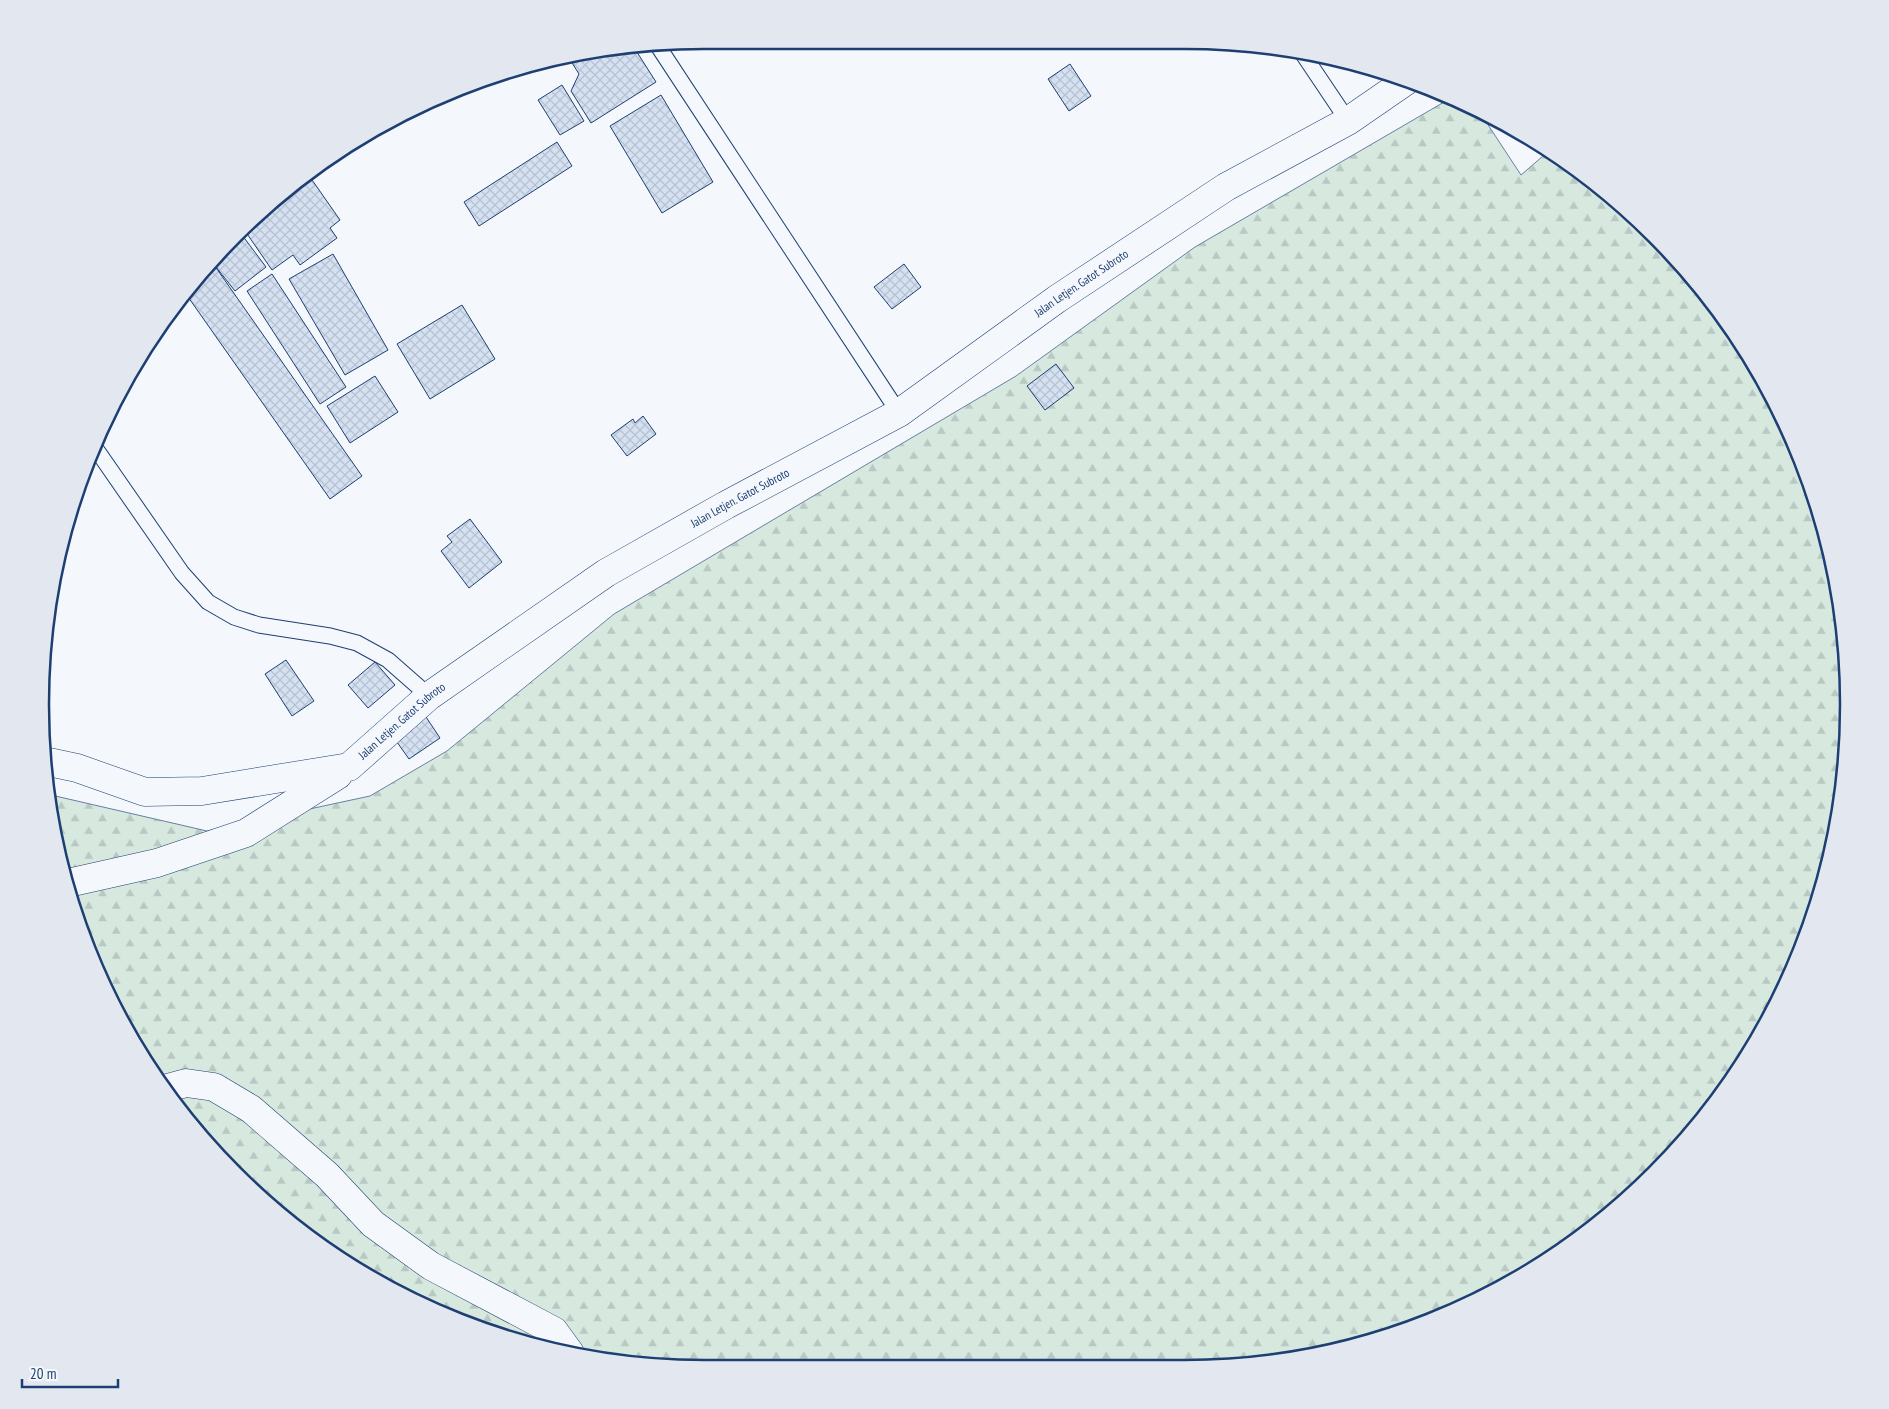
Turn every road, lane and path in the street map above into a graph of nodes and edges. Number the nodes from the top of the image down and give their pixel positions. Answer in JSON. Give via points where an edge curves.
{"nodes":[{"id":1,"x":661,"y":50,"type":"edge"},
{"id":2,"x":1307,"y":60,"type":"edge"},
{"id":3,"x":1399,"y":86,"type":"edge"},
{"id":4,"x":1348,"y":121,"type":"junction"},
{"id":5,"x":899,"y":413,"type":"junction"},
{"id":6,"x":99,"y":454,"type":"edge"},
{"id":7,"x":429,"y":696,"type":"junction"},
{"id":8,"x":51,"y":763,"type":"edge"},
{"id":9,"x":350,"y":767,"type":"junction"},
{"id":10,"x":73,"y":881,"type":"edge"},
{"id":11,"x":172,"y":1087,"type":"edge"},
{"id":12,"x":565,"y":1345,"type":"edge"}],
"edges":[{"from":1,"to":5,"type":"lane"},
{"from":2,"to":4,"type":"lane"},
{"from":3,"to":4,"type":"street","name":"Jalan Letjen. Gatot Subroto"},
{"from":4,"to":5,"type":"street","name":"Jalan Letjen. Gatot Subroto","via":[[1226,187],[1057,299]]},
{"from":5,"to":7,"type":"street","name":"Jalan Letjen. Gatot Subroto","via":[[606,573]]},
{"from":6,"to":7,"type":"lane","via":[[182,573],[208,602],[234,617],[259,625],[357,643],[388,660]]},
{"from":7,"to":9,"type":"street","name":"Jalan Letjen. Gatot Subroto"},
{"from":8,"to":9,"type":"street","name":"Jalan Letjen. Gatot Subroto","via":[[145,792],[202,791]]},
{"from":9,"to":10,"type":"street","via":[[246,832],[157,863]]},
{"from":11,"to":12,"type":"street","via":[[186,1083],[214,1087],[252,1109],[327,1175],[373,1224],[431,1266],[554,1331]]}]}
